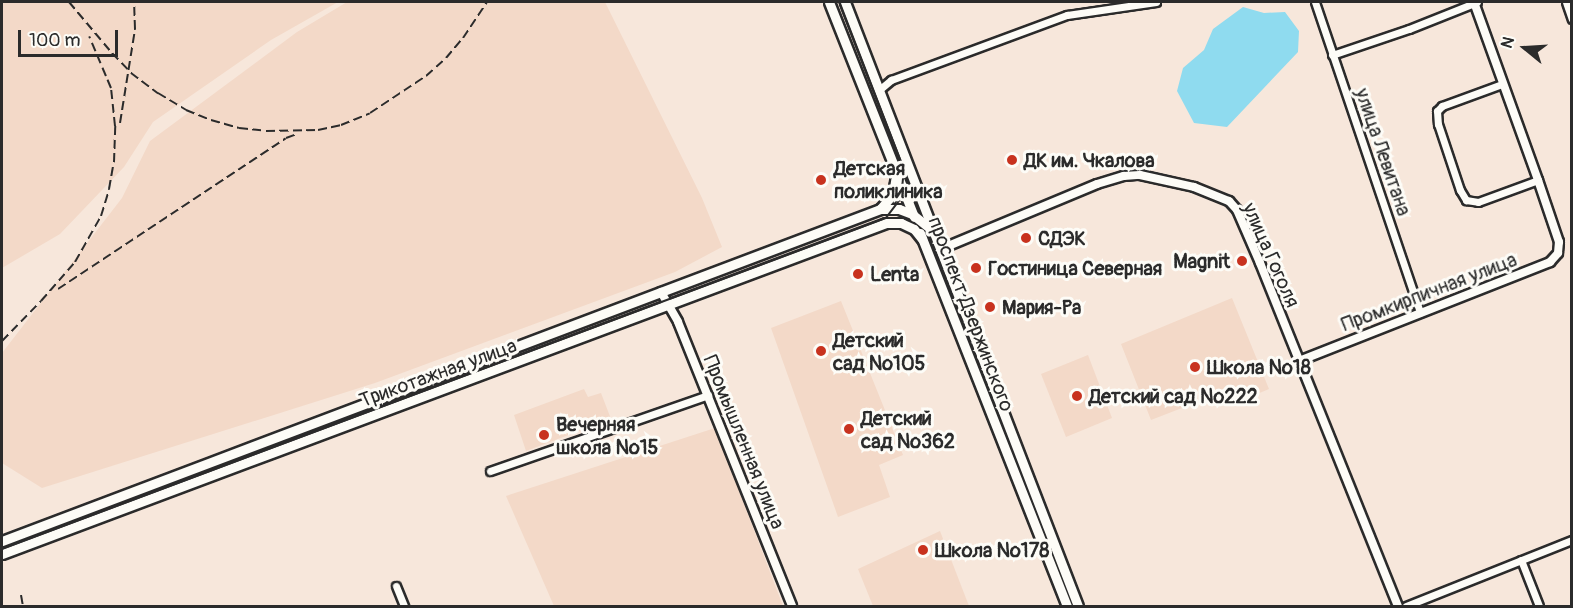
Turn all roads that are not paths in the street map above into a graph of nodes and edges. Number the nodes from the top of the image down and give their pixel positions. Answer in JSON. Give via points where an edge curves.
{"nodes":[{"id":1,"x":830,"y":2,"type":"edge"},
{"id":2,"x":845,"y":2,"type":"edge"},
{"id":3,"x":1155,"y":2,"type":"edge"},
{"id":4,"x":1315,"y":2,"type":"edge"},
{"id":5,"x":1475,"y":2,"type":"edge"},
{"id":6,"x":1566,"y":2,"type":"edge"},
{"id":7,"x":1572,"y":19,"type":"edge"},
{"id":8,"x":1332,"y":55,"type":"junction"},
{"id":9,"x":1502,"y":84,"type":"junction"},
{"id":10,"x":879,"y":90,"type":"junction"},
{"id":11,"x":909,"y":166,"type":"junction"},
{"id":12,"x":896,"y":174,"type":"junction"},
{"id":13,"x":1538,"y":180,"type":"junction"},
{"id":14,"x":905,"y":196,"type":"junction"},
{"id":15,"x":880,"y":209,"type":"junction"},
{"id":16,"x":899,"y":209,"type":"junction"},
{"id":17,"x":912,"y":214,"type":"junction"},
{"id":18,"x":886,"y":223,"type":"junction"},
{"id":19,"x":934,"y":232,"type":"junction"},
{"id":20,"x":922,"y":238,"type":"junction"},
{"id":21,"x":941,"y":249,"type":"junction"},
{"id":22,"x":661,"y":292,"type":"junction"},
{"id":23,"x":670,"y":305,"type":"junction"},
{"id":24,"x":1420,"y":313,"type":"junction"},
{"id":25,"x":1299,"y":361,"type":"junction"},
{"id":26,"x":708,"y":395,"type":"junction"},
{"id":27,"x":490,"y":471,"type":"dead end"},
{"id":28,"x":1572,"y":540,"type":"edge"},
{"id":29,"x":2,"y":541,"type":"edge"},
{"id":30,"x":2,"y":554,"type":"edge"},
{"id":31,"x":1521,"y":561,"type":"junction"},
{"id":32,"x":396,"y":586,"type":"dead end"},
{"id":33,"x":404,"y":606,"type":"edge"},
{"id":34,"x":792,"y":606,"type":"edge"},
{"id":35,"x":1067,"y":606,"type":"edge"},
{"id":36,"x":1078,"y":606,"type":"edge"},
{"id":37,"x":1398,"y":606,"type":"edge"},
{"id":38,"x":1406,"y":606,"type":"edge"},
{"id":39,"x":1539,"y":606,"type":"edge"}],
"edges":[{"from":1,"to":12,"type":"main road","name":"проспект Дзержинского"},
{"from":2,"to":10,"type":"main road","name":"проспект Дзержинского"},
{"from":3,"to":10,"type":"street","via":[[1067,15],[891,80]]},
{"from":4,"to":8,"type":"street","name":"улица Левитана"},
{"from":5,"to":8,"type":"street","via":[[1409,30]]},
{"from":5,"to":9,"type":"street"},
{"from":6,"to":7,"type":"street"},
{"from":8,"to":24,"type":"street","name":"улица Левитана"},
{"from":9,"to":13,"type":"street"},
{"from":9,"to":13,"type":"street","via":[[1437,111],[1460,190],[1467,200],[1478,202]]},
{"from":10,"to":11,"type":"main road","name":"проспект Дзержинского"},
{"from":11,"to":14,"type":"main road"},
{"from":11,"to":19,"type":"main road","name":"проспект Дзержинского"},
{"from":12,"to":14,"type":"main road","name":"проспект Дзержинского"},
{"from":12,"to":15,"type":"main road","via":[[893,194]]},
{"from":13,"to":24,"type":"street","name":"Промкирпичная улица","via":[[1559,242],[1558,253],[1550,262]]},
{"from":14,"to":16,"type":"main road"},
{"from":14,"to":17,"type":"main road","name":"проспект Дзержинского"},
{"from":15,"to":16,"type":"main road"},
{"from":15,"to":22,"type":"main road","name":"Трикотажная улица"},
{"from":16,"to":17,"type":"main road"},
{"from":16,"to":18,"type":"main road"},
{"from":17,"to":19,"type":"main road"},
{"from":17,"to":20,"type":"main road","name":"проспект Дзержинского"},
{"from":18,"to":20,"type":"main road","via":[[908,226]]},
{"from":18,"to":23,"type":"main road","name":"Трикотажная улица"},
{"from":19,"to":21,"type":"main road","name":"проспект Дзержинского"},
{"from":20,"to":35,"type":"main road","name":"проспект Дзержинского"},
{"from":21,"to":25,"type":"street","name":"улица Гоголя","via":[[1124,176],[1140,175],[1194,187],[1228,201],[1237,210]]},
{"from":21,"to":36,"type":"main road","name":"проспект Дзержинского"},
{"from":22,"to":23,"type":"street","name":"Промышленная улица"},
{"from":22,"to":29,"type":"main road","name":"Трикотажная улица"},
{"from":23,"to":26,"type":"street","name":"Промышленная улица"},
{"from":23,"to":30,"type":"main road","name":"Трикотажная улица"},
{"from":24,"to":25,"type":"street","name":"Промкирпичная улица"},
{"from":25,"to":37,"type":"street","name":"улица Гоголя"},
{"from":26,"to":27,"type":"street"},
{"from":26,"to":34,"type":"street","name":"Промышленная улица"},
{"from":28,"to":31,"type":"street"},
{"from":31,"to":38,"type":"street"},
{"from":31,"to":39,"type":"street"},
{"from":32,"to":33,"type":"street"}]}
